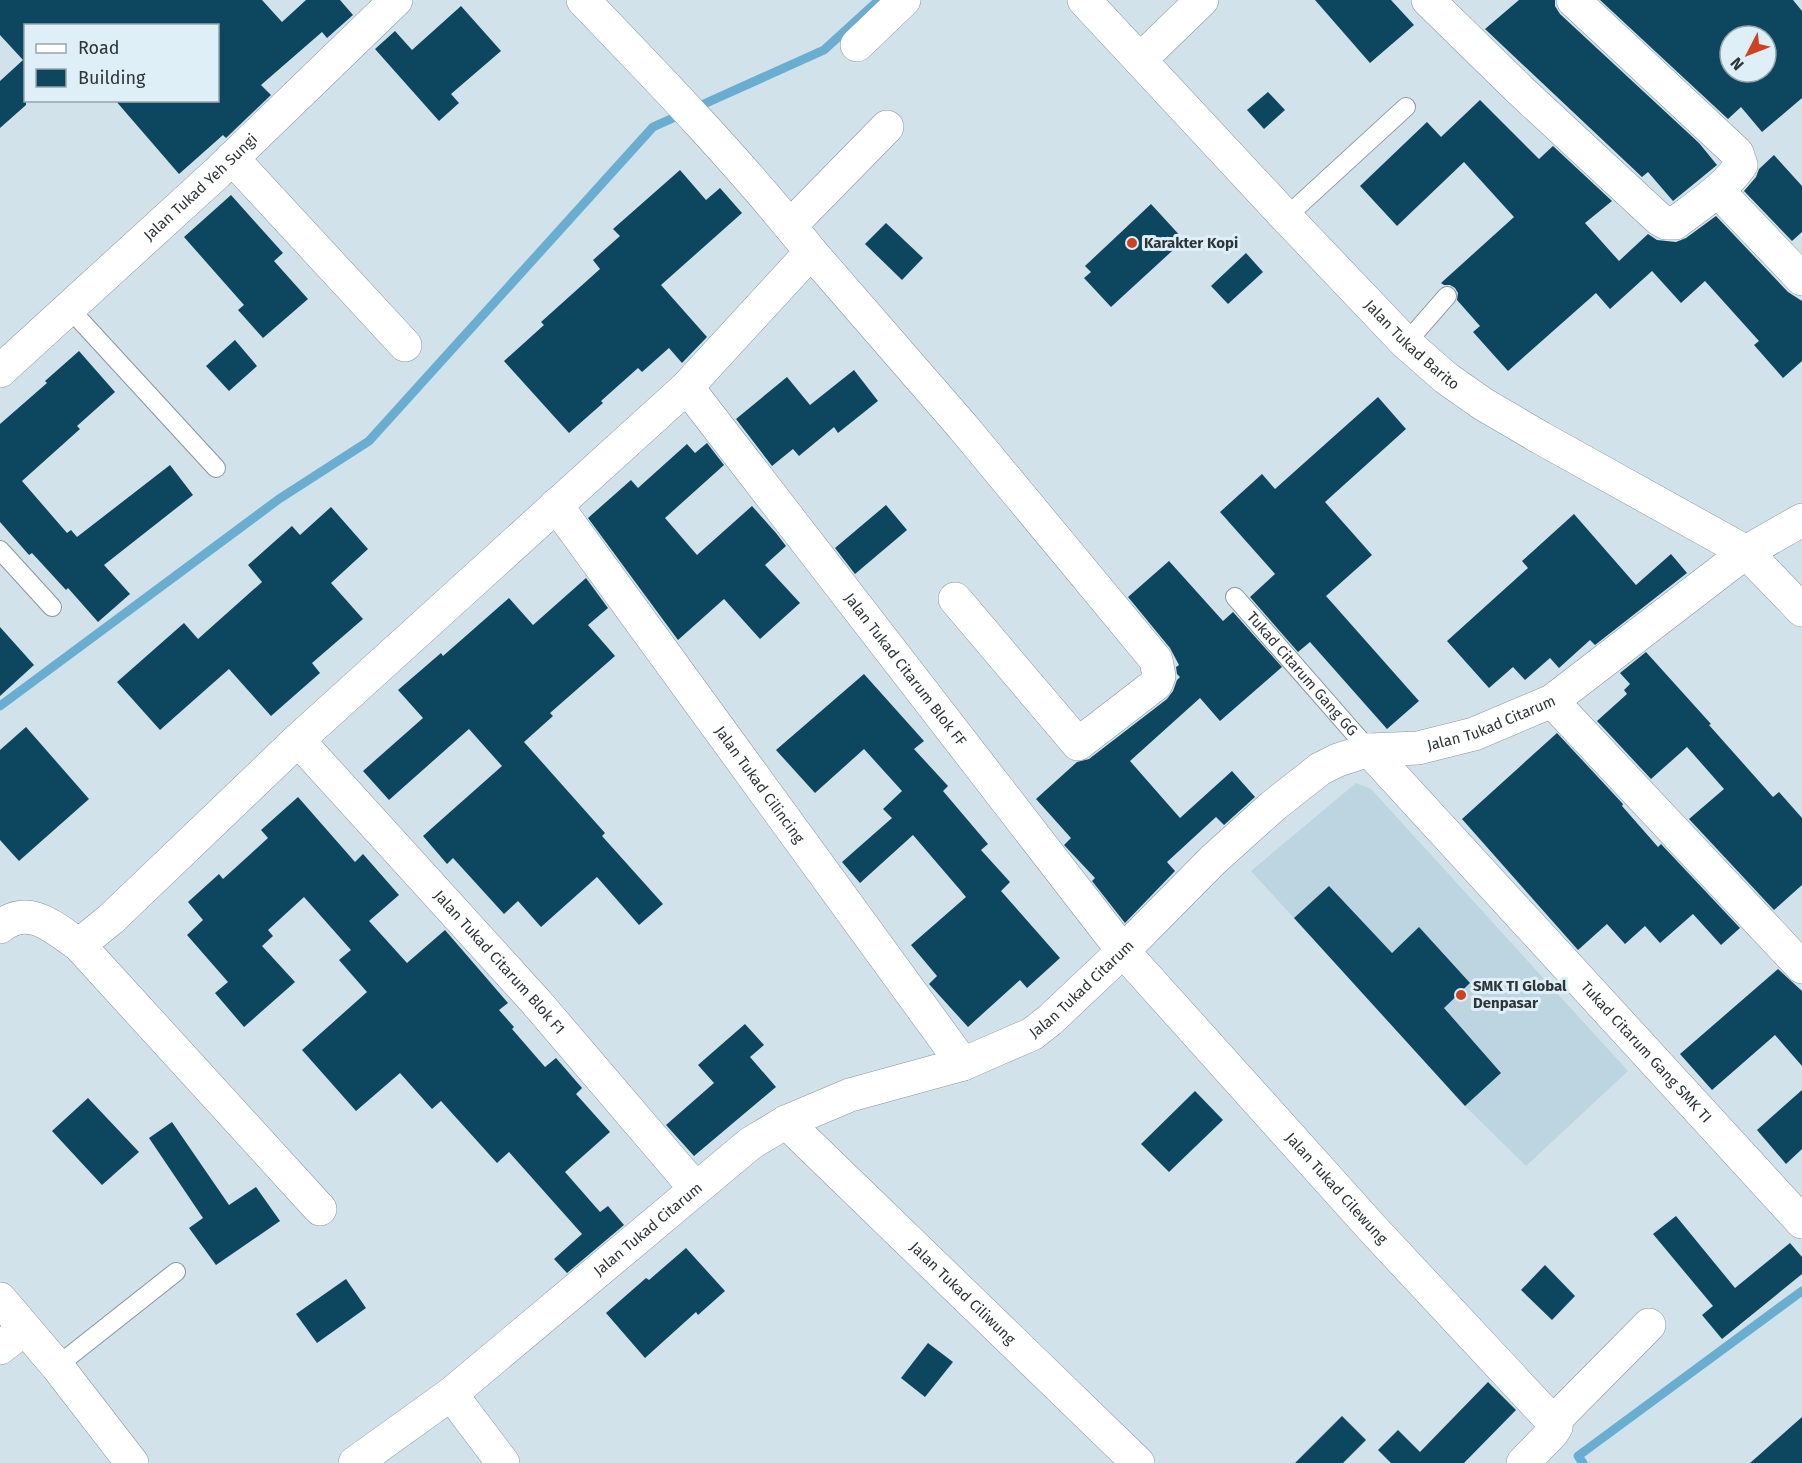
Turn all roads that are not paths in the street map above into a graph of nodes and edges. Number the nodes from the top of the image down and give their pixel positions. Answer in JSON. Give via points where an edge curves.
{"nodes":[{"id":1,"x":396,"y":0,"type":"edge"},
{"id":2,"x":583,"y":0,"type":"edge"},
{"id":3,"x":904,"y":0,"type":"edge"},
{"id":4,"x":1084,"y":0,"type":"edge"},
{"id":5,"x":1202,"y":0,"type":"edge"},
{"id":6,"x":1428,"y":0,"type":"edge"},
{"id":7,"x":1573,"y":0,"type":"edge"},
{"id":8,"x":857,"y":45,"type":"dead end"},
{"id":9,"x":1140,"y":60,"type":"junction"},
{"id":10,"x":1406,"y":107,"type":"dead end"},
{"id":11,"x":886,"y":127,"type":"dead end"},
{"id":12,"x":232,"y":158,"type":"junction"},
{"id":13,"x":1718,"y":191,"type":"junction"},
{"id":14,"x":1286,"y":217,"type":"junction"},
{"id":15,"x":789,"y":226,"type":"junction"},
{"id":16,"x":811,"y":252,"type":"junction"},
{"id":17,"x":1802,"y":279,"type":"edge"},
{"id":18,"x":1448,"y":296,"type":"dead end"},
{"id":19,"x":68,"y":307,"type":"junction"},
{"id":20,"x":1406,"y":343,"type":"junction"},
{"id":21,"x":405,"y":345,"type":"dead end"},
{"id":22,"x":0,"y":371,"type":"edge"},
{"id":23,"x":687,"y":387,"type":"junction"},
{"id":24,"x":216,"y":468,"type":"dead end"},
{"id":25,"x":556,"y":505,"type":"junction"},
{"id":26,"x":1802,"y":520,"type":"edge"},
{"id":27,"x":0,"y":550,"type":"edge"},
{"id":28,"x":1746,"y":552,"type":"junction"},
{"id":29,"x":1235,"y":597,"type":"dead end"},
{"id":30,"x":955,"y":599,"type":"dead end"},
{"id":31,"x":52,"y":607,"type":"dead end"},
{"id":32,"x":1802,"y":610,"type":"edge"},
{"id":33,"x":1552,"y":701,"type":"junction"},
{"id":34,"x":298,"y":740,"type":"junction"},
{"id":35,"x":1369,"y":750,"type":"junction"},
{"id":36,"x":0,"y":927,"type":"edge"},
{"id":37,"x":79,"y":945,"type":"junction"},
{"id":38,"x":1122,"y":951,"type":"junction"},
{"id":39,"x":1802,"y":968,"type":"edge"},
{"id":40,"x":963,"y":1064,"type":"junction"},
{"id":41,"x":786,"y":1122,"type":"junction"},
{"id":42,"x":695,"y":1188,"type":"junction"},
{"id":43,"x":320,"y":1209,"type":"dead end"},
{"id":44,"x":1802,"y":1222,"type":"edge"},
{"id":45,"x":176,"y":1272,"type":"dead end"},
{"id":46,"x":0,"y":1299,"type":"edge"},
{"id":47,"x":1649,"y":1325,"type":"dead end"},
{"id":48,"x":12,"y":1339,"type":"edge"},
{"id":49,"x":57,"y":1366,"type":"junction"},
{"id":50,"x":451,"y":1394,"type":"junction"},
{"id":51,"x":1553,"y":1422,"type":"junction"},
{"id":52,"x":132,"y":1463,"type":"edge"},
{"id":53,"x":355,"y":1463,"type":"edge"},
{"id":54,"x":503,"y":1463,"type":"edge"},
{"id":55,"x":1138,"y":1463,"type":"edge"},
{"id":56,"x":1523,"y":1463,"type":"edge"}],
"edges":[{"from":1,"to":12,"type":"street","name":"Jalan Tukad Yeh Sungi"},
{"from":2,"to":15,"type":"street","via":[[766,195]]},
{"from":3,"to":8,"type":"street"},
{"from":4,"to":9,"type":"street","name":"Jalan Tukad Barito"},
{"from":5,"to":9,"type":"street"},
{"from":6,"to":13,"type":"street","via":[[1659,219],[1675,223]]},
{"from":7,"to":13,"type":"street","via":[[1737,153],[1741,165]]},
{"from":9,"to":14,"type":"street","name":"Jalan Tukad Barito"},
{"from":10,"to":14,"type":"lane"},
{"from":11,"to":15,"type":"street"},
{"from":12,"to":19,"type":"street","name":"Jalan Tukad Yeh Sungi"},
{"from":12,"to":21,"type":"street"},
{"from":13,"to":17,"type":"street"},
{"from":14,"to":20,"type":"street","name":"Jalan Tukad Barito"},
{"from":15,"to":16,"type":"street"},
{"from":16,"to":23,"type":"street"},
{"from":16,"to":30,"type":"street","via":[[963,427],[1156,660],[1156,684],[1078,744]]},
{"from":18,"to":20,"type":"lane"},
{"from":19,"to":22,"type":"street","name":"Jalan Tukad Yeh Sungi"},
{"from":19,"to":24,"type":"lane"},
{"from":20,"to":28,"type":"street","name":"Jalan Tukad Barito","via":[[1483,404]]},
{"from":23,"to":25,"type":"street"},
{"from":23,"to":38,"type":"street","name":"Jalan Tukad Citarum Blok FF"},
{"from":25,"to":34,"type":"street"},
{"from":25,"to":40,"type":"street","name":"Jalan Tukad Cilincing"},
{"from":26,"to":28,"type":"street","name":"Jalan Tukad Citarum"},
{"from":27,"to":31,"type":"lane"},
{"from":28,"to":32,"type":"street","name":"Jalan Tukad Barito"},
{"from":28,"to":33,"type":"street","name":"Jalan Tukad Citarum"},
{"from":29,"to":35,"type":"lane","name":"Tukad Citarum Gang GG"},
{"from":33,"to":35,"type":"street","name":"Jalan Tukad Citarum","via":[[1441,744]]},
{"from":33,"to":39,"type":"street"},
{"from":34,"to":37,"type":"street"},
{"from":34,"to":42,"type":"street","name":"Jalan Tukad Citarum Blok F1","via":[[537,1003]]},
{"from":35,"to":38,"type":"street","name":"Jalan Tukad Citarum","via":[[1320,770],[1273,806]]},
{"from":35,"to":44,"type":"street","name":"Tukad Citarum Gang SMK TI"},
{"from":36,"to":37,"type":"street","via":[[24,916],[42,920]]},
{"from":37,"to":43,"type":"street"},
{"from":38,"to":40,"type":"street","name":"Jalan Tukad Citarum","via":[[1032,1034]]},
{"from":38,"to":51,"type":"street","name":"Jalan Tukad Cilewung"},
{"from":40,"to":41,"type":"street","name":"Jalan Tukad Citarum","via":[[850,1095]]},
{"from":41,"to":42,"type":"street","name":"Jalan Tukad Citarum","via":[[751,1143]]},
{"from":41,"to":55,"type":"street","name":"Jalan Tukad Ciliwung"},
{"from":42,"to":50,"type":"street","name":"Jalan Tukad Citarum"},
{"from":45,"to":49,"type":"lane"},
{"from":46,"to":48,"type":"street"},
{"from":47,"to":51,"type":"street"},
{"from":48,"to":49,"type":"street"},
{"from":49,"to":52,"type":"street"},
{"from":50,"to":53,"type":"street","name":"Jalan Tukad Citarum"},
{"from":50,"to":54,"type":"street"},
{"from":51,"to":56,"type":"street","via":[[1556,1427],[1552,1433]]}]}
